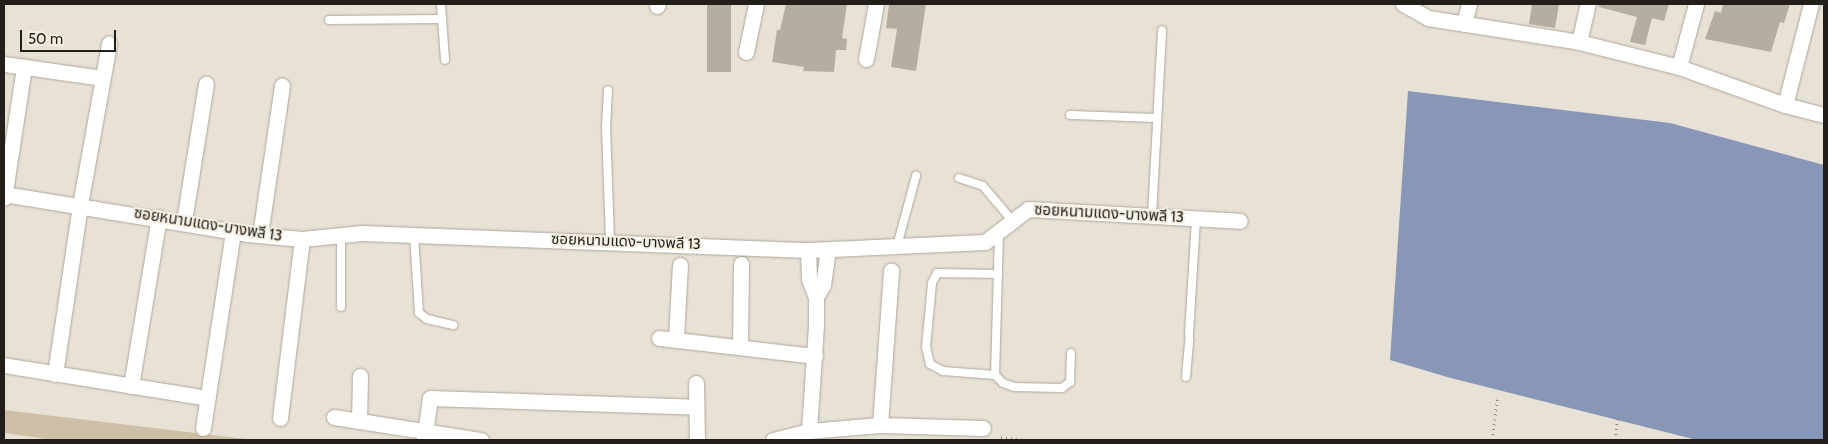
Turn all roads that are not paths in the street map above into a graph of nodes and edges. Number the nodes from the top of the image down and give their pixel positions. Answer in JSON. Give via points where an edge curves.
{"nodes":[{"id":1,"x":441,"y":4,"type":"edge"},
{"id":2,"x":756,"y":4,"type":"edge"},
{"id":3,"x":876,"y":4,"type":"edge"},
{"id":4,"x":1403,"y":4,"type":"edge"},
{"id":5,"x":1469,"y":4,"type":"edge"},
{"id":6,"x":1588,"y":4,"type":"edge"},
{"id":7,"x":1696,"y":4,"type":"edge"},
{"id":8,"x":1811,"y":4,"type":"edge"},
{"id":9,"x":329,"y":20,"type":"dead end"},
{"id":10,"x":442,"y":20,"type":"junction"},
{"id":11,"x":1464,"y":24,"type":"junction"},
{"id":12,"x":1162,"y":30,"type":"dead end"},
{"id":13,"x":1579,"y":42,"type":"junction"},
{"id":14,"x":110,"y":44,"type":"dead end"},
{"id":15,"x":746,"y":52,"type":"dead end"},
{"id":16,"x":866,"y":59,"type":"dead end"},
{"id":17,"x":445,"y":60,"type":"dead end"},
{"id":18,"x":4,"y":64,"type":"edge"},
{"id":19,"x":24,"y":67,"type":"junction"},
{"id":20,"x":1679,"y":68,"type":"junction"},
{"id":21,"x":102,"y":78,"type":"junction"},
{"id":22,"x":206,"y":84,"type":"dead end"},
{"id":23,"x":282,"y":86,"type":"dead end"},
{"id":24,"x":608,"y":90,"type":"dead end"},
{"id":25,"x":1785,"y":105,"type":"junction"},
{"id":26,"x":1070,"y":115,"type":"dead end"},
{"id":27,"x":1824,"y":115,"type":"edge"},
{"id":28,"x":1157,"y":118,"type":"junction"},
{"id":29,"x":916,"y":176,"type":"dead end"},
{"id":30,"x":959,"y":178,"type":"dead end"},
{"id":31,"x":4,"y":194,"type":"edge"},
{"id":32,"x":4,"y":198,"type":"edge"},
{"id":33,"x":80,"y":205,"type":"junction"},
{"id":34,"x":1152,"y":216,"type":"junction"},
{"id":35,"x":159,"y":217,"type":"junction"},
{"id":36,"x":1011,"y":219,"type":"junction"},
{"id":37,"x":1196,"y":219,"type":"junction"},
{"id":38,"x":184,"y":221,"type":"junction"},
{"id":39,"x":1240,"y":221,"type":"dead end"},
{"id":40,"x":233,"y":231,"type":"junction"},
{"id":41,"x":999,"y":233,"type":"junction"},
{"id":42,"x":341,"y":234,"type":"junction"},
{"id":43,"x":260,"y":235,"type":"junction"},
{"id":44,"x":414,"y":235,"type":"junction"},
{"id":45,"x":302,"y":239,"type":"junction"},
{"id":46,"x":610,"y":241,"type":"junction"},
{"id":47,"x":897,"y":248,"type":"junction"},
{"id":48,"x":808,"y":250,"type":"junction"},
{"id":49,"x":828,"y":250,"type":"junction"},
{"id":50,"x":741,"y":264,"type":"dead end"},
{"id":51,"x":680,"y":265,"type":"dead end"},
{"id":52,"x":891,"y":270,"type":"dead end"},
{"id":53,"x":998,"y":274,"type":"junction"},
{"id":54,"x":816,"y":297,"type":"junction"},
{"id":55,"x":341,"y":307,"type":"dead end"},
{"id":56,"x":453,"y":325,"type":"dead end"},
{"id":57,"x":659,"y":338,"type":"dead end"},
{"id":58,"x":676,"y":338,"type":"junction"},
{"id":59,"x":740,"y":346,"type":"junction"},
{"id":60,"x":1071,"y":353,"type":"dead end"},
{"id":61,"x":815,"y":356,"type":"junction"},
{"id":62,"x":4,"y":365,"type":"edge"},
{"id":63,"x":55,"y":374,"type":"junction"},
{"id":64,"x":995,"y":375,"type":"junction"},
{"id":65,"x":360,"y":376,"type":"dead end"},
{"id":66,"x":1186,"y":377,"type":"dead end"},
{"id":67,"x":696,"y":383,"type":"dead end"},
{"id":68,"x":131,"y":386,"type":"junction"},
{"id":69,"x":207,"y":398,"type":"junction"},
{"id":70,"x":696,"y":407,"type":"junction"},
{"id":71,"x":334,"y":417,"type":"dead end"},
{"id":72,"x":280,"y":418,"type":"dead end"},
{"id":73,"x":358,"y":421,"type":"junction"},
{"id":74,"x":203,"y":428,"type":"dead end"},
{"id":75,"x":983,"y":428,"type":"dead end"},
{"id":76,"x":808,"y":430,"type":"junction"},
{"id":77,"x":887,"y":430,"type":"edge"},
{"id":78,"x":957,"y":433,"type":"edge"},
{"id":79,"x":828,"y":435,"type":"edge"},
{"id":80,"x":425,"y":436,"type":"edge"},
{"id":81,"x":481,"y":440,"type":"edge"},
{"id":82,"x":697,"y":440,"type":"edge"},
{"id":83,"x":773,"y":440,"type":"edge"}],
"edges":[{"from":1,"to":10,"type":"lane"},
{"from":2,"to":15,"type":"street"},
{"from":3,"to":16,"type":"street"},
{"from":4,"to":11,"type":"street","via":[[1428,18]]},
{"from":5,"to":11,"type":"street"},
{"from":6,"to":13,"type":"street"},
{"from":7,"to":20,"type":"street"},
{"from":8,"to":25,"type":"street"},
{"from":9,"to":10,"type":"lane"},
{"from":10,"to":17,"type":"lane"},
{"from":11,"to":13,"type":"street"},
{"from":12,"to":28,"type":"lane"},
{"from":13,"to":20,"type":"street"},
{"from":14,"to":21,"type":"street"},
{"from":18,"to":19,"type":"street"},
{"from":19,"to":21,"type":"street"},
{"from":19,"to":31,"type":"street"},
{"from":20,"to":25,"type":"street"},
{"from":21,"to":33,"type":"street"},
{"from":22,"to":38,"type":"street"},
{"from":23,"to":43,"type":"street"},
{"from":24,"to":46,"type":"lane"},
{"from":25,"to":27,"type":"street"},
{"from":26,"to":28,"type":"lane"},
{"from":28,"to":34,"type":"lane"},
{"from":29,"to":47,"type":"lane"},
{"from":30,"to":36,"type":"lane","via":[[982,186]]},
{"from":31,"to":32,"type":"street"},
{"from":31,"to":33,"type":"street","name":"ซอยหนามแดง-บางพลี 13"},
{"from":33,"to":35,"type":"street","name":"ซอยหนามแดง-บางพลี 13"},
{"from":33,"to":63,"type":"street"},
{"from":34,"to":36,"type":"street","name":"ซอยหนามแดง-บางพลี 13","via":[[1028,209]]},
{"from":34,"to":37,"type":"street","name":"ซอยหนามแดง-บางพลี 13"},
{"from":35,"to":38,"type":"street","name":"ซอยหนามแดง-บางพลี 13"},
{"from":35,"to":68,"type":"street"},
{"from":36,"to":41,"type":"street","name":"ซอยหนามแดง-บางพลี 13"},
{"from":37,"to":39,"type":"street","name":"ซอยหนามแดง-บางพลี 13"},
{"from":37,"to":66,"type":"lane"},
{"from":38,"to":40,"type":"street","name":"ซอยหนามแดง-บางพลี 13"},
{"from":40,"to":43,"type":"street","name":"ซอยหนามแดง-บางพลี 13"},
{"from":40,"to":69,"type":"street"},
{"from":41,"to":47,"type":"street","name":"ซอยหนามแดง-บางพลี 13","via":[[985,242]]},
{"from":41,"to":53,"type":"lane"},
{"from":42,"to":44,"type":"street","name":"ซอยหนามแดง-บางพลี 13"},
{"from":42,"to":45,"type":"street","name":"ซอยหนามแดง-บางพลี 13"},
{"from":42,"to":55,"type":"lane"},
{"from":43,"to":45,"type":"street","name":"ซอยหนามแดง-บางพลี 13"},
{"from":44,"to":46,"type":"street","name":"ซอยหนามแดง-บางพลี 13"},
{"from":44,"to":56,"type":"lane","via":[[418,313],[427,320]]},
{"from":45,"to":72,"type":"street"},
{"from":46,"to":48,"type":"street","name":"ซอยหนามแดง-บางพลี 13"},
{"from":47,"to":49,"type":"street","name":"ซอยหนามแดง-บางพลี 13"},
{"from":48,"to":49,"type":"street","name":"ซอยหนามแดง-บางพลี 13"},
{"from":48,"to":54,"type":"street","via":[[809,279]]},
{"from":49,"to":54,"type":"street","via":[[823,286]]},
{"from":50,"to":59,"type":"street"},
{"from":51,"to":58,"type":"street"},
{"from":52,"to":77,"type":"street"},
{"from":53,"to":64,"type":"lane"},
{"from":53,"to":64,"type":"lane","via":[[937,273],[932,283],[926,347],[930,364],[943,371]]},
{"from":54,"to":61,"type":"street"},
{"from":57,"to":58,"type":"street"},
{"from":58,"to":59,"type":"street"},
{"from":59,"to":61,"type":"street"},
{"from":60,"to":64,"type":"lane","via":[[1070,382],[1062,388],[1014,387]]},
{"from":61,"to":76,"type":"street"},
{"from":62,"to":63,"type":"street"},
{"from":63,"to":68,"type":"street"},
{"from":65,"to":73,"type":"street"},
{"from":67,"to":70,"type":"street"},
{"from":68,"to":69,"type":"street"},
{"from":69,"to":74,"type":"street"},
{"from":70,"to":80,"type":"street","via":[[430,398]]},
{"from":70,"to":82,"type":"street"},
{"from":71,"to":73,"type":"street"},
{"from":73,"to":80,"type":"street"},
{"from":75,"to":78,"type":"street"},
{"from":76,"to":79,"type":"street"},
{"from":76,"to":83,"type":"street"},
{"from":77,"to":78,"type":"street"},
{"from":77,"to":79,"type":"street"},
{"from":80,"to":81,"type":"street"}]}
